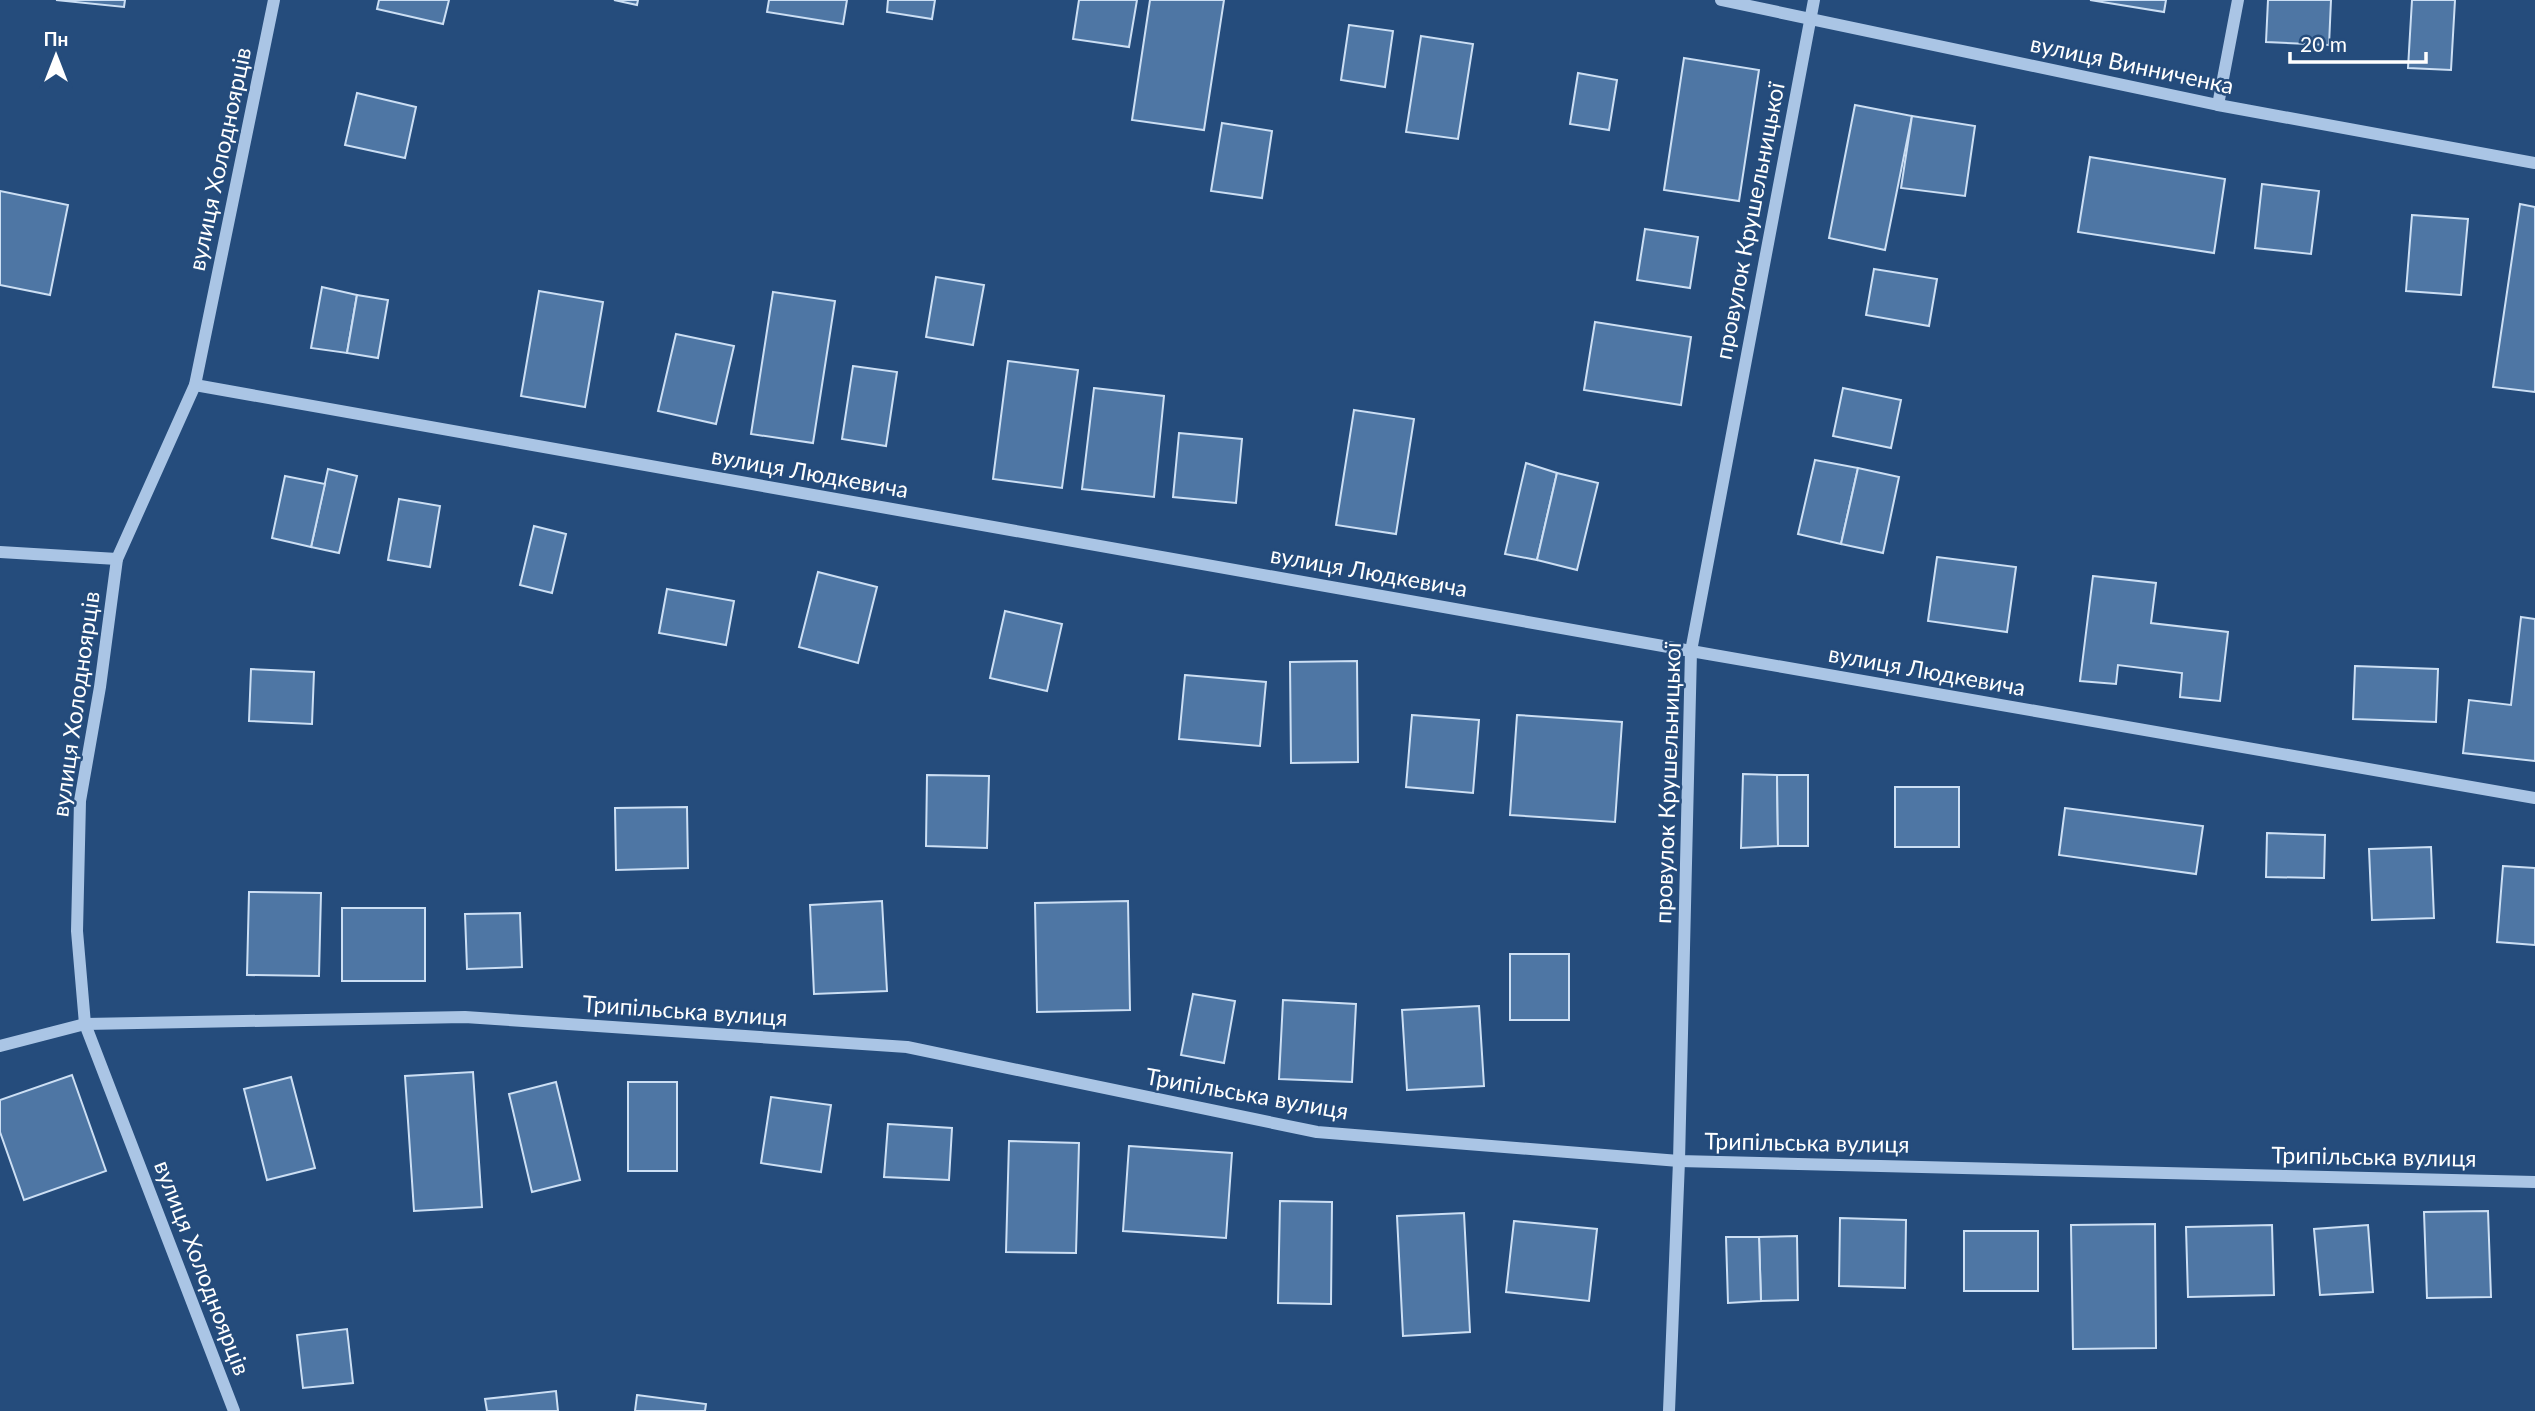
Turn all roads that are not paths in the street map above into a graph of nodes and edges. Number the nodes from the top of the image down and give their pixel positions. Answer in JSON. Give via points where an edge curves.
{"nodes":[{"id":1,"x":274,"y":0,"type":"edge"},
{"id":2,"x":1721,"y":0,"type":"edge"},
{"id":3,"x":1814,"y":0,"type":"edge"},
{"id":4,"x":2238,"y":0,"type":"edge"},
{"id":5,"x":1810,"y":18,"type":"junction"},
{"id":6,"x":2217,"y":105,"type":"junction"},
{"id":7,"x":2535,"y":163,"type":"edge"},
{"id":8,"x":195,"y":385,"type":"junction"},
{"id":9,"x":0,"y":552,"type":"edge"},
{"id":10,"x":117,"y":559,"type":"junction"},
{"id":11,"x":1691,"y":651,"type":"junction"},
{"id":12,"x":2535,"y":798,"type":"edge"},
{"id":13,"x":85,"y":1024,"type":"junction"},
{"id":14,"x":0,"y":1046,"type":"edge"},
{"id":15,"x":1679,"y":1161,"type":"junction"},
{"id":16,"x":2535,"y":1182,"type":"edge"},
{"id":17,"x":234,"y":1411,"type":"edge"},
{"id":18,"x":1669,"y":1411,"type":"edge"}],
"edges":[{"from":1,"to":8,"type":"street","name":"вулиця Холодноярців"},
{"from":2,"to":5,"type":"street","name":"вулиця Винниченка"},
{"from":3,"to":5,"type":"street","name":"провулок Крушельницької"},
{"from":4,"to":6,"type":"street"},
{"from":5,"to":6,"type":"street","name":"вулиця Винниченка"},
{"from":5,"to":11,"type":"street","name":"провулок Крушельницької"},
{"from":6,"to":7,"type":"street","name":"вулиця Винниченка"},
{"from":8,"to":10,"type":"street","name":"вулиця Холодноярців"},
{"from":8,"to":11,"type":"street","name":"вулиця Людкевича"},
{"from":9,"to":10,"type":"street"},
{"from":10,"to":13,"type":"street","name":"вулиця Холодноярців","via":[[80,801],[77,931]]},
{"from":11,"to":12,"type":"street","name":"вулиця Людкевича"},
{"from":11,"to":15,"type":"street","name":"провулок Крушельницької"},
{"from":13,"to":14,"type":"street","name":"Трипільська вулиця"},
{"from":13,"to":15,"type":"street","name":"Трипільська вулиця","via":[[465,1017],[907,1047],[1317,1132]]},
{"from":13,"to":17,"type":"street","name":"вулиця Холодноярців"},
{"from":15,"to":16,"type":"street","name":"Трипільська вулиця"},
{"from":15,"to":18,"type":"street","name":"провулок Крушельницької"}]}
